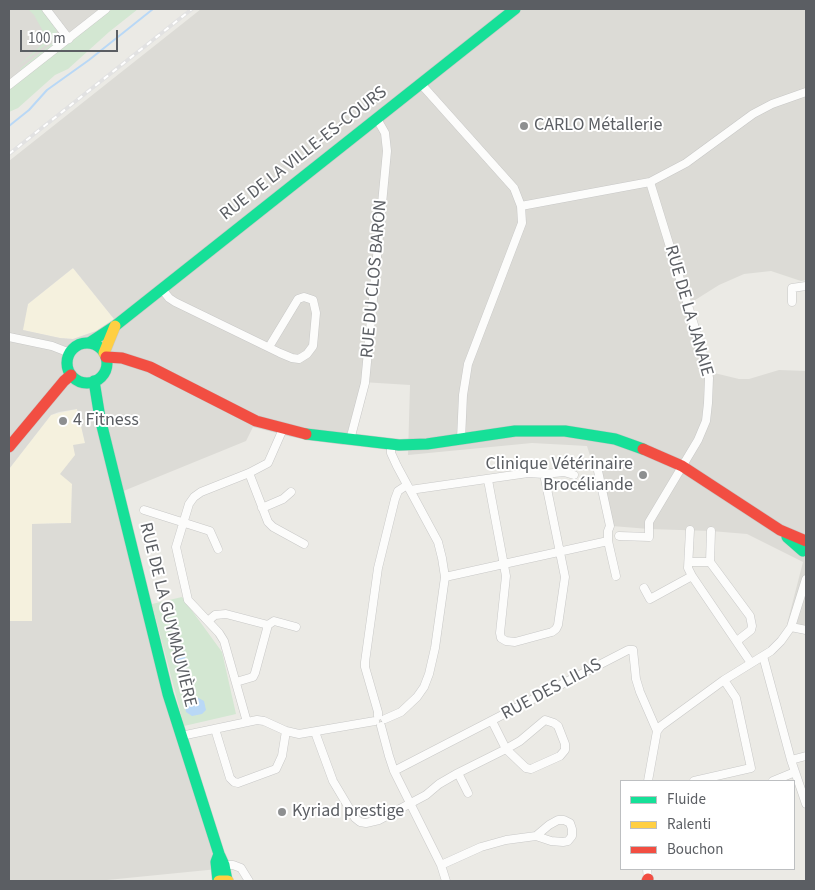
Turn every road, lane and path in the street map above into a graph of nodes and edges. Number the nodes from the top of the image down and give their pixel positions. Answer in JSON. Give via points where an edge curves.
{"nodes":[{"id":1,"x":46,"y":9,"type":"edge"},
{"id":2,"x":106,"y":9,"type":"edge"},
{"id":3,"x":515,"y":9,"type":"edge"},
{"id":4,"x":69,"y":39,"type":"junction"},
{"id":5,"x":421,"y":84,"type":"junction"},
{"id":6,"x":9,"y":85,"type":"edge"},
{"id":7,"x":806,"y":92,"type":"edge"},
{"id":8,"x":377,"y":119,"type":"junction"},
{"id":9,"x":650,"y":182,"type":"junction"},
{"id":10,"x":521,"y":206,"type":"junction"},
{"id":11,"x":806,"y":286,"type":"edge"},
{"id":12,"x":162,"y":289,"type":"junction"},
{"id":13,"x":792,"y":302,"type":"dead end"},
{"id":14,"x":114,"y":331,"type":"junction"},
{"id":15,"x":9,"y":337,"type":"edge"},
{"id":16,"x":88,"y":343,"type":"junction"},
{"id":17,"x":269,"y":348,"type":"junction"},
{"id":18,"x":70,"y":353,"type":"junction"},
{"id":19,"x":105,"y":355,"type":"junction"},
{"id":20,"x":122,"y":358,"type":"junction"},
{"id":21,"x":71,"y":375,"type":"junction"},
{"id":22,"x":94,"y":382,"type":"junction"},
{"id":23,"x":283,"y":429,"type":"junction"},
{"id":24,"x":461,"y":439,"type":"junction"},
{"id":25,"x":350,"y":440,"type":"junction"},
{"id":26,"x":391,"y":445,"type":"junction"},
{"id":27,"x":9,"y":447,"type":"edge"},
{"id":28,"x":682,"y":466,"type":"junction"},
{"id":29,"x":598,"y":471,"type":"dead end"},
{"id":30,"x":249,"y":473,"type":"junction"},
{"id":31,"x":544,"y":474,"type":"junction"},
{"id":32,"x":574,"y":475,"type":"dead end"},
{"id":33,"x":488,"y":480,"type":"junction"},
{"id":34,"x":409,"y":487,"type":"junction"},
{"id":35,"x":292,"y":492,"type":"dead end"},
{"id":36,"x":262,"y":508,"type":"junction"},
{"id":37,"x":144,"y":510,"type":"dead end"},
{"id":38,"x":183,"y":523,"type":"junction"},
{"id":39,"x":690,"y":530,"type":"dead end"},
{"id":40,"x":711,"y":531,"type":"dead end"},
{"id":41,"x":619,"y":536,"type":"dead end"},
{"id":42,"x":608,"y":541,"type":"junction"},
{"id":43,"x":304,"y":544,"type":"dead end"},
{"id":44,"x":218,"y":549,"type":"dead end"},
{"id":45,"x":805,"y":549,"type":"edge"},
{"id":46,"x":560,"y":552,"type":"junction"},
{"id":47,"x":689,"y":562,"type":"junction"},
{"id":48,"x":710,"y":562,"type":"junction"},
{"id":49,"x":505,"y":564,"type":"junction"},
{"id":50,"x":806,"y":574,"type":"edge"},
{"id":51,"x":616,"y":576,"type":"dead end"},
{"id":52,"x":692,"y":576,"type":"junction"},
{"id":53,"x":445,"y":577,"type":"junction"},
{"id":54,"x":806,"y":579,"type":"edge"},
{"id":55,"x":644,"y":588,"type":"dead end"},
{"id":56,"x":208,"y":621,"type":"junction"},
{"id":57,"x":268,"y":624,"type":"junction"},
{"id":58,"x":296,"y":627,"type":"dead end"},
{"id":59,"x":791,"y":627,"type":"junction"},
{"id":60,"x":806,"y":630,"type":"edge"},
{"id":61,"x":737,"y":641,"type":"junction"},
{"id":62,"x":763,"y":656,"type":"junction"},
{"id":63,"x":752,"y":663,"type":"junction"},
{"id":64,"x":724,"y":680,"type":"junction"},
{"id":65,"x":236,"y":682,"type":"junction"},
{"id":66,"x":380,"y":720,"type":"junction"},
{"id":67,"x":492,"y":721,"type":"junction"},
{"id":68,"x":247,"y":722,"type":"junction"},
{"id":69,"x":215,"y":729,"type":"junction"},
{"id":70,"x":657,"y":731,"type":"junction"},
{"id":71,"x":286,"y":732,"type":"junction"},
{"id":72,"x":315,"y":732,"type":"junction"},
{"id":73,"x":181,"y":736,"type":"junction"},
{"id":74,"x":506,"y":748,"type":"junction"},
{"id":75,"x":806,"y":756,"type":"edge"},
{"id":76,"x":791,"y":760,"type":"junction"},
{"id":77,"x":394,"y":771,"type":"junction"},
{"id":78,"x":795,"y":772,"type":"junction"},
{"id":79,"x":458,"y":773,"type":"junction"},
{"id":80,"x":648,"y":780,"type":"edge"},
{"id":81,"x":698,"y":780,"type":"edge"},
{"id":82,"x":775,"y":780,"type":"edge"},
{"id":83,"x":468,"y":793,"type":"dead end"},
{"id":84,"x":410,"y":804,"type":"junction"},
{"id":85,"x":806,"y":804,"type":"edge"},
{"id":86,"x":536,"y":836,"type":"dead end"},
{"id":87,"x":219,"y":854,"type":"junction"},
{"id":88,"x":224,"y":865,"type":"junction"},
{"id":89,"x":441,"y":865,"type":"junction"},
{"id":90,"x":218,"y":881,"type":"edge"},
{"id":91,"x":228,"y":881,"type":"edge"},
{"id":92,"x":249,"y":881,"type":"edge"},
{"id":93,"x":446,"y":881,"type":"edge"}],
"edges":[{"from":1,"to":4,"type":"street"},
{"from":2,"to":4,"type":"street"},
{"from":3,"to":5,"type":"street","name":"RUE DE LA VILLE-ES-COURS"},
{"from":4,"to":6,"type":"street"},
{"from":5,"to":8,"type":"street","name":"RUE DE LA VILLE-ES-COURS"},
{"from":5,"to":10,"type":"street","via":[[514,188]]},
{"from":7,"to":9,"type":"street","via":[[752,114],[686,164]]},
{"from":8,"to":12,"type":"street","name":"RUE DE LA VILLE-ES-COURS"},
{"from":8,"to":25,"type":"street","name":"RUE DU CLOS BARON","via":[[386,133],[387,151],[364,382]]},
{"from":9,"to":10,"type":"street"},
{"from":9,"to":28,"type":"street","name":"RUE DE LA JANAIE","via":[[709,378],[706,422]]},
{"from":10,"to":24,"type":"street","via":[[522,223],[468,364]]},
{"from":11,"to":13,"type":"street","via":[[792,288]]},
{"from":12,"to":14,"type":"street","name":"RUE DE LA VILLE-ES-COURS"},
{"from":12,"to":17,"type":"street","via":[[175,302]]},
{"from":14,"to":16,"type":"street","name":"RUE DE LA VILLE-ES-COURS"},
{"from":14,"to":19,"type":"street","name":"RUE DE LA VILLE-ES-COURS"},
{"from":14,"to":20,"type":"street"},
{"from":15,"to":18,"type":"street"},
{"from":16,"to":18,"type":"street","via":[[78,345]]},
{"from":16,"to":19,"type":"street","via":[[97,346]]},
{"from":17,"to":17,"type":"street","via":[[292,358],[299,359],[307,354],[313,346],[316,313],[313,300],[298,299]]},
{"from":18,"to":21,"type":"street","via":[[67,364]]},
{"from":19,"to":20,"type":"street"},
{"from":19,"to":22,"type":"street","via":[[106,369]]},
{"from":20,"to":23,"type":"street","via":[[150,367],[256,421]]},
{"from":21,"to":22,"type":"street","via":[[85,383]]},
{"from":21,"to":27,"type":"street"},
{"from":22,"to":73,"type":"street","name":"RUE DE LA GUYMAUVIÈRE","via":[[150,626]]},
{"from":23,"to":25,"type":"street"},
{"from":23,"to":30,"type":"street","via":[[268,463]]},
{"from":24,"to":26,"type":"street"},
{"from":24,"to":28,"type":"street","via":[[515,431],[565,431],[615,439]]},
{"from":25,"to":26,"type":"street"},
{"from":26,"to":34,"type":"street","via":[[391,453]]},
{"from":28,"to":41,"type":"street","name":"RUE DE LA JANAIE","via":[[649,522],[649,537]]},
{"from":28,"to":45,"type":"street"},
{"from":29,"to":42,"type":"street","via":[[610,526]]},
{"from":30,"to":36,"type":"street"},
{"from":30,"to":38,"type":"street","via":[[194,497]]},
{"from":31,"to":32,"type":"street","via":[[564,472]]},
{"from":31,"to":33,"type":"street","via":[[528,473]]},
{"from":31,"to":46,"type":"street"},
{"from":33,"to":34,"type":"street"},
{"from":33,"to":49,"type":"street"},
{"from":34,"to":53,"type":"street","via":[[438,542]]},
{"from":34,"to":66,"type":"street","via":[[398,492],[394,499],[378,568],[365,662]]},
{"from":35,"to":36,"type":"street"},
{"from":36,"to":43,"type":"street","via":[[273,527]]},
{"from":37,"to":38,"type":"street"},
{"from":38,"to":44,"type":"street","via":[[210,531]]},
{"from":38,"to":56,"type":"street","via":[[176,548],[186,592],[192,605]]},
{"from":39,"to":47,"type":"street"},
{"from":40,"to":48,"type":"street"},
{"from":42,"to":46,"type":"street"},
{"from":42,"to":51,"type":"street"},
{"from":46,"to":49,"type":"street"},
{"from":46,"to":49,"type":"street","via":[[565,577],[556,630],[522,641],[501,638]]},
{"from":47,"to":48,"type":"street"},
{"from":47,"to":52,"type":"street"},
{"from":48,"to":61,"type":"street","via":[[752,621],[751,630]]},
{"from":49,"to":53,"type":"street"},
{"from":50,"to":54,"type":"street"},
{"from":52,"to":55,"type":"street","via":[[650,599]]},
{"from":52,"to":61,"type":"street"},
{"from":53,"to":66,"type":"street","via":[[435,648],[424,687],[401,712]]},
{"from":54,"to":59,"type":"street"},
{"from":56,"to":57,"type":"street","via":[[215,615],[226,614]]},
{"from":56,"to":65,"type":"street","via":[[224,641]]},
{"from":57,"to":58,"type":"street","via":[[274,621]]},
{"from":57,"to":65,"type":"street","via":[[253,677]]},
{"from":59,"to":60,"type":"street"},
{"from":59,"to":62,"type":"street","via":[[781,641]]},
{"from":61,"to":63,"type":"street"},
{"from":62,"to":63,"type":"street"},
{"from":62,"to":76,"type":"street"},
{"from":63,"to":64,"type":"street"},
{"from":64,"to":70,"type":"street"},
{"from":64,"to":81,"type":"street","via":[[736,698],[751,768]]},
{"from":65,"to":68,"type":"street"},
{"from":66,"to":72,"type":"street"},
{"from":66,"to":77,"type":"street"},
{"from":67,"to":70,"type":"street","name":"RUE DES LILAS","via":[[633,650],[638,685]]},
{"from":67,"to":74,"type":"street"},
{"from":67,"to":77,"type":"street","name":"RUE DES LILAS"},
{"from":68,"to":69,"type":"street"},
{"from":68,"to":71,"type":"street","via":[[264,721]]},
{"from":69,"to":71,"type":"street","via":[[230,778],[238,783],[276,769]]},
{"from":69,"to":73,"type":"street"},
{"from":70,"to":80,"type":"street"},
{"from":71,"to":72,"type":"street"},
{"from":72,"to":84,"type":"street","via":[[332,782],[360,822],[372,822]]},
{"from":73,"to":87,"type":"street","name":"RUE DE LA GUYMAUVIÈRE"},
{"from":74,"to":74,"type":"street","via":[[531,769],[560,756],[565,744],[558,726],[545,720]]},
{"from":74,"to":79,"type":"street"},
{"from":75,"to":76,"type":"street"},
{"from":76,"to":78,"type":"street"},
{"from":77,"to":84,"type":"street"},
{"from":78,"to":82,"type":"street"},
{"from":78,"to":85,"type":"street"},
{"from":79,"to":83,"type":"street"},
{"from":79,"to":84,"type":"street"},
{"from":84,"to":89,"type":"street"},
{"from":86,"to":89,"type":"street","via":[[497,842]]},
{"from":87,"to":88,"type":"street"},
{"from":87,"to":90,"type":"street","via":[[216,862]]},
{"from":88,"to":91,"type":"street"},
{"from":88,"to":92,"type":"street","via":[[241,868]]},
{"from":89,"to":93,"type":"street"},
{"from":90,"to":91,"type":"street"}]}
